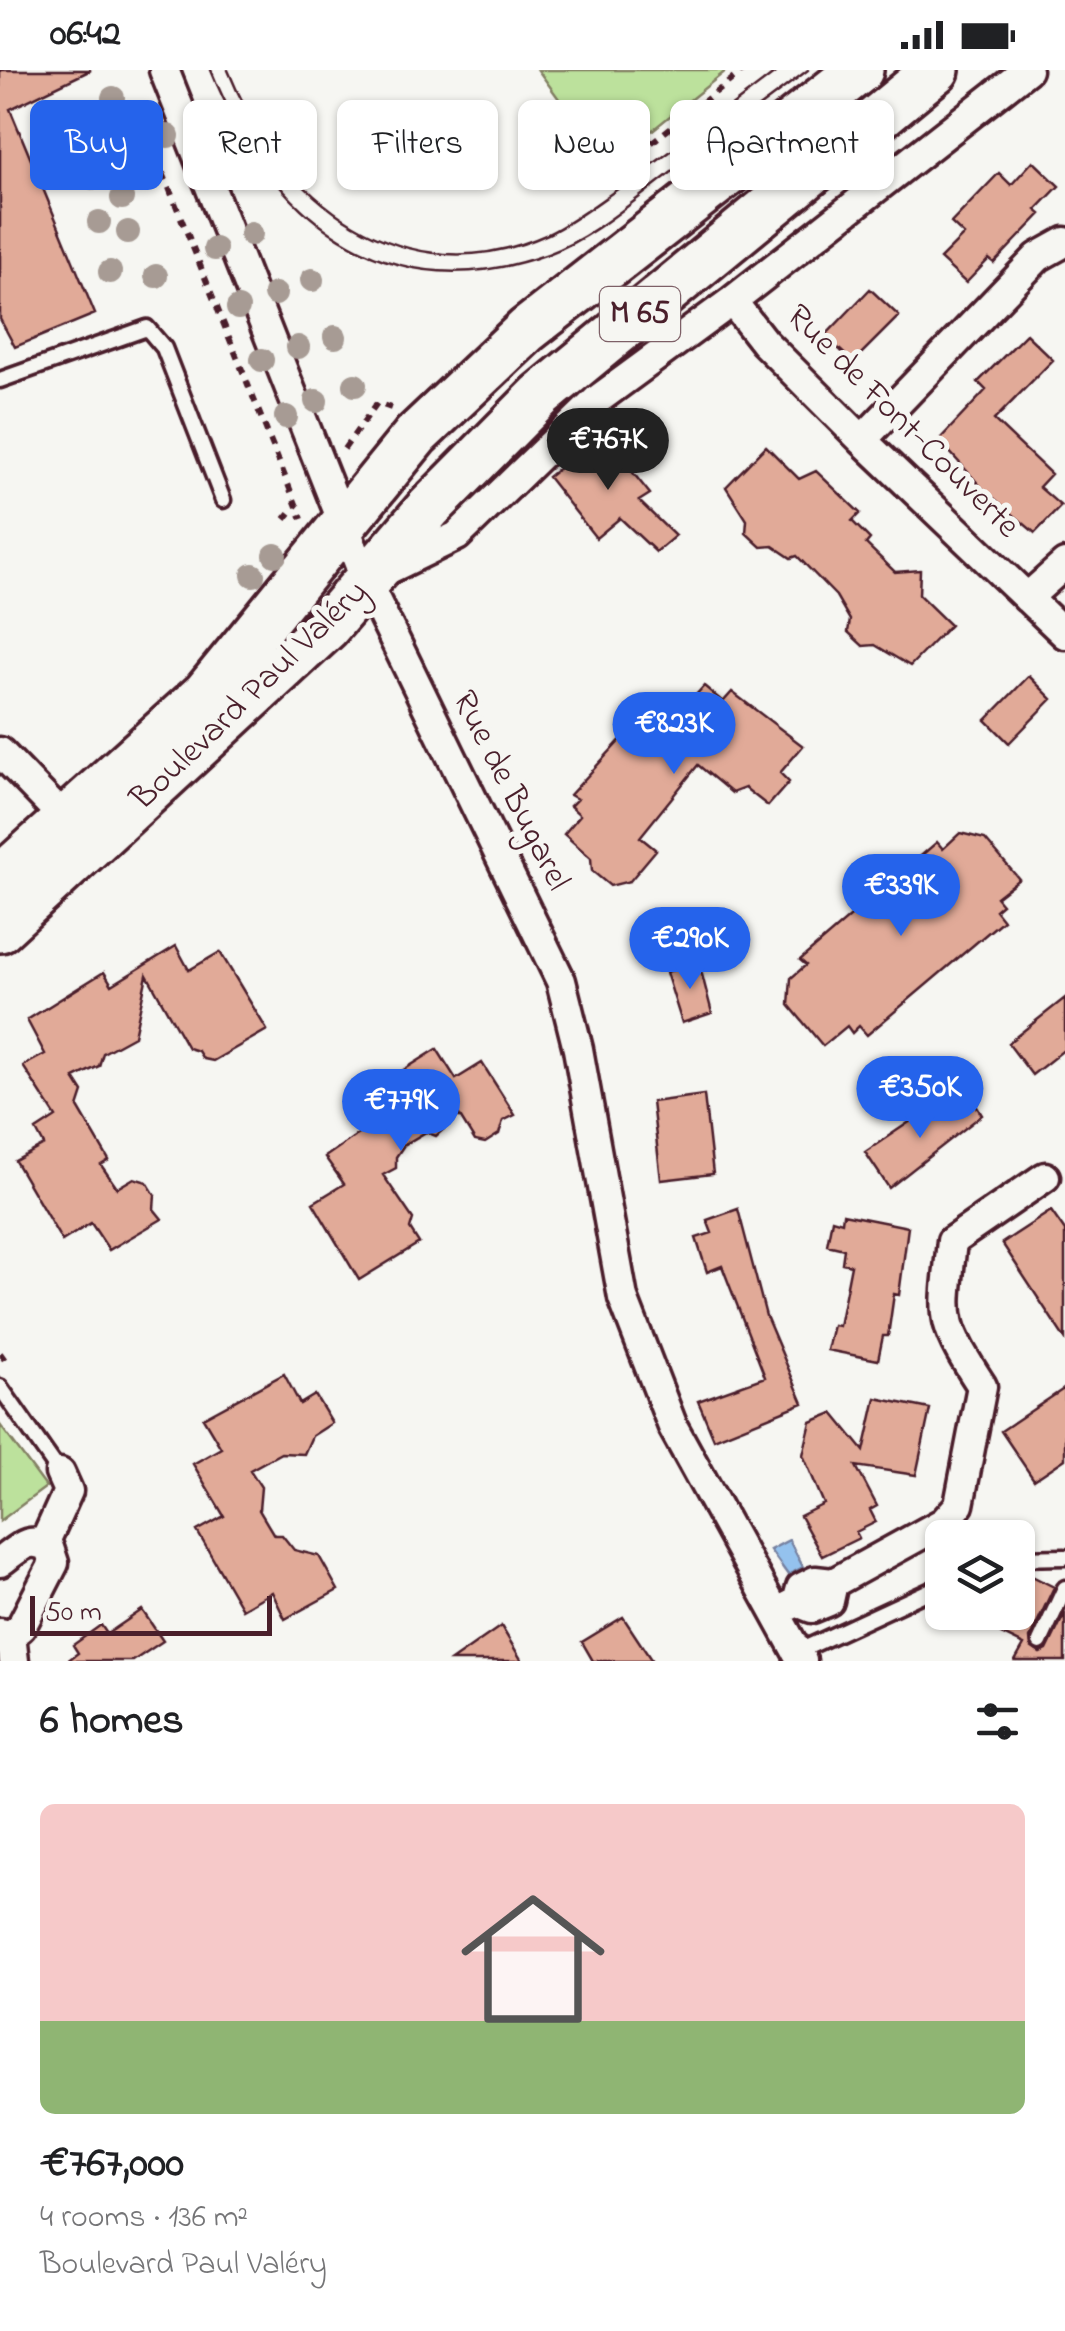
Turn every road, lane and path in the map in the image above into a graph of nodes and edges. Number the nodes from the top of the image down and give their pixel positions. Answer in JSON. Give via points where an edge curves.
{"nodes":[{"id":1,"x":164,"y":70,"type":"edge"},
{"id":2,"x":744,"y":70,"type":"edge"},
{"id":3,"x":860,"y":70,"type":"edge"},
{"id":4,"x":936,"y":70,"type":"edge"},
{"id":5,"x":1028,"y":70,"type":"edge"},
{"id":6,"x":650,"y":144,"type":"edge"},
{"id":7,"x":163,"y":173,"type":"edge"},
{"id":8,"x":1065,"y":242,"type":"edge"},
{"id":9,"x":732,"y":301,"type":"junction"},
{"id":10,"x":0,"y":380,"type":"edge"},
{"id":11,"x":397,"y":414,"type":"dead end"},
{"id":12,"x":862,"y":440,"type":"junction"},
{"id":13,"x":340,"y":455,"type":"dead end"},
{"id":14,"x":304,"y":496,"type":"dead end"},
{"id":15,"x":223,"y":500,"type":"dead end"},
{"id":16,"x":296,"y":505,"type":"junction"},
{"id":17,"x":285,"y":520,"type":"dead end"},
{"id":18,"x":344,"y":522,"type":"junction"},
{"id":19,"x":316,"y":558,"type":"junction"},
{"id":20,"x":1065,"y":564,"type":"edge"},
{"id":21,"x":366,"y":580,"type":"junction"},
{"id":22,"x":1027,"y":598,"type":"junction"},
{"id":23,"x":1065,"y":634,"type":"edge"},
{"id":24,"x":0,"y":752,"type":"edge"},
{"id":25,"x":66,"y":820,"type":"junction"},
{"id":26,"x":0,"y":879,"type":"edge"},
{"id":27,"x":0,"y":929,"type":"edge"},
{"id":28,"x":1045,"y":1177,"type":"dead end"},
{"id":29,"x":0,"y":1387,"type":"edge"},
{"id":30,"x":60,"y":1474,"type":"joint"},
{"id":31,"x":44,"y":1544,"type":"junction"},
{"id":32,"x":1065,"y":1557,"type":"edge"},
{"id":33,"x":1035,"y":1558,"type":"edge"},
{"id":34,"x":0,"y":1562,"type":"edge"},
{"id":35,"x":1065,"y":1588,"type":"edge"},
{"id":36,"x":925,"y":1594,"type":"edge"},
{"id":37,"x":786,"y":1608,"type":"junction"},
{"id":38,"x":1040,"y":1642,"type":"dead end"},
{"id":39,"x":8,"y":1643,"type":"edge"},
{"id":40,"x":799,"y":1657,"type":"edge"}],
"edges":[{"from":1,"to":18,"type":"street","name":"Rue de Bugarel"},
{"from":2,"to":6,"type":"path"},
{"from":3,"to":18,"type":"main road","number":"M 65","via":[[527,330],[416,435]]},
{"from":4,"to":21,"type":"main road","number":"M 65","via":[[540,396]]},
{"from":5,"to":9,"type":"street","name":"Boulevard Paul Valéry"},
{"from":7,"to":16,"type":"path"},
{"from":8,"to":12,"type":"street","via":[[1038,257]]},
{"from":9,"to":12,"type":"street","name":"Rue de Font-Couverte"},
{"from":9,"to":21,"type":"street","name":"Boulevard Paul Valéry","via":[[597,400],[457,536]]},
{"from":10,"to":15,"type":"lane","via":[[147,328],[164,348]]},
{"from":11,"to":13,"type":"path","via":[[377,403]]},
{"from":12,"to":22,"type":"street","name":"Rue de Font-Couverte"},
{"from":14,"to":16,"type":"path"},
{"from":16,"to":17,"type":"path"},
{"from":16,"to":19,"type":"path"},
{"from":18,"to":19,"type":"main road","name":"Boulevard Paul Valéry","number":"M 65"},
{"from":18,"to":21,"type":"street","name":"Rue de Bugarel"},
{"from":19,"to":25,"type":"main road","name":"Boulevard Paul Valéry","number":"M 65","via":[[206,694]]},
{"from":20,"to":22,"type":"street"},
{"from":21,"to":27,"type":"main road","name":"Boulevard Paul Valéry","number":"M 65","via":[[286,666]]},
{"from":21,"to":37,"type":"street","name":"Rue de Bugarel","via":[[562,980],[623,1298],[672,1426]]},
{"from":22,"to":23,"type":"street","name":"Rue de Font-Couverte"},
{"from":24,"to":25,"type":"street"},
{"from":25,"to":26,"type":"main road","name":"Boulevard Paul Valéry","number":"M 65"},
{"from":28,"to":37,"type":"street","via":[[952,1241],[944,1317],[982,1386],[960,1505],[944,1522],[833,1583],[801,1588]]},
{"from":29,"to":30,"type":"lane"},
{"from":30,"to":31,"type":"street","via":[[68,1490]]},
{"from":31,"to":34,"type":"street","via":[[27,1542]]},
{"from":31,"to":39,"type":"street","via":[[54,1563]]},
{"from":32,"to":33,"type":"lane"},
{"from":35,"to":38,"type":"lane"},
{"from":36,"to":40,"type":"lane"},
{"from":37,"to":40,"type":"street","name":"Rue de Bugarel"}]}
